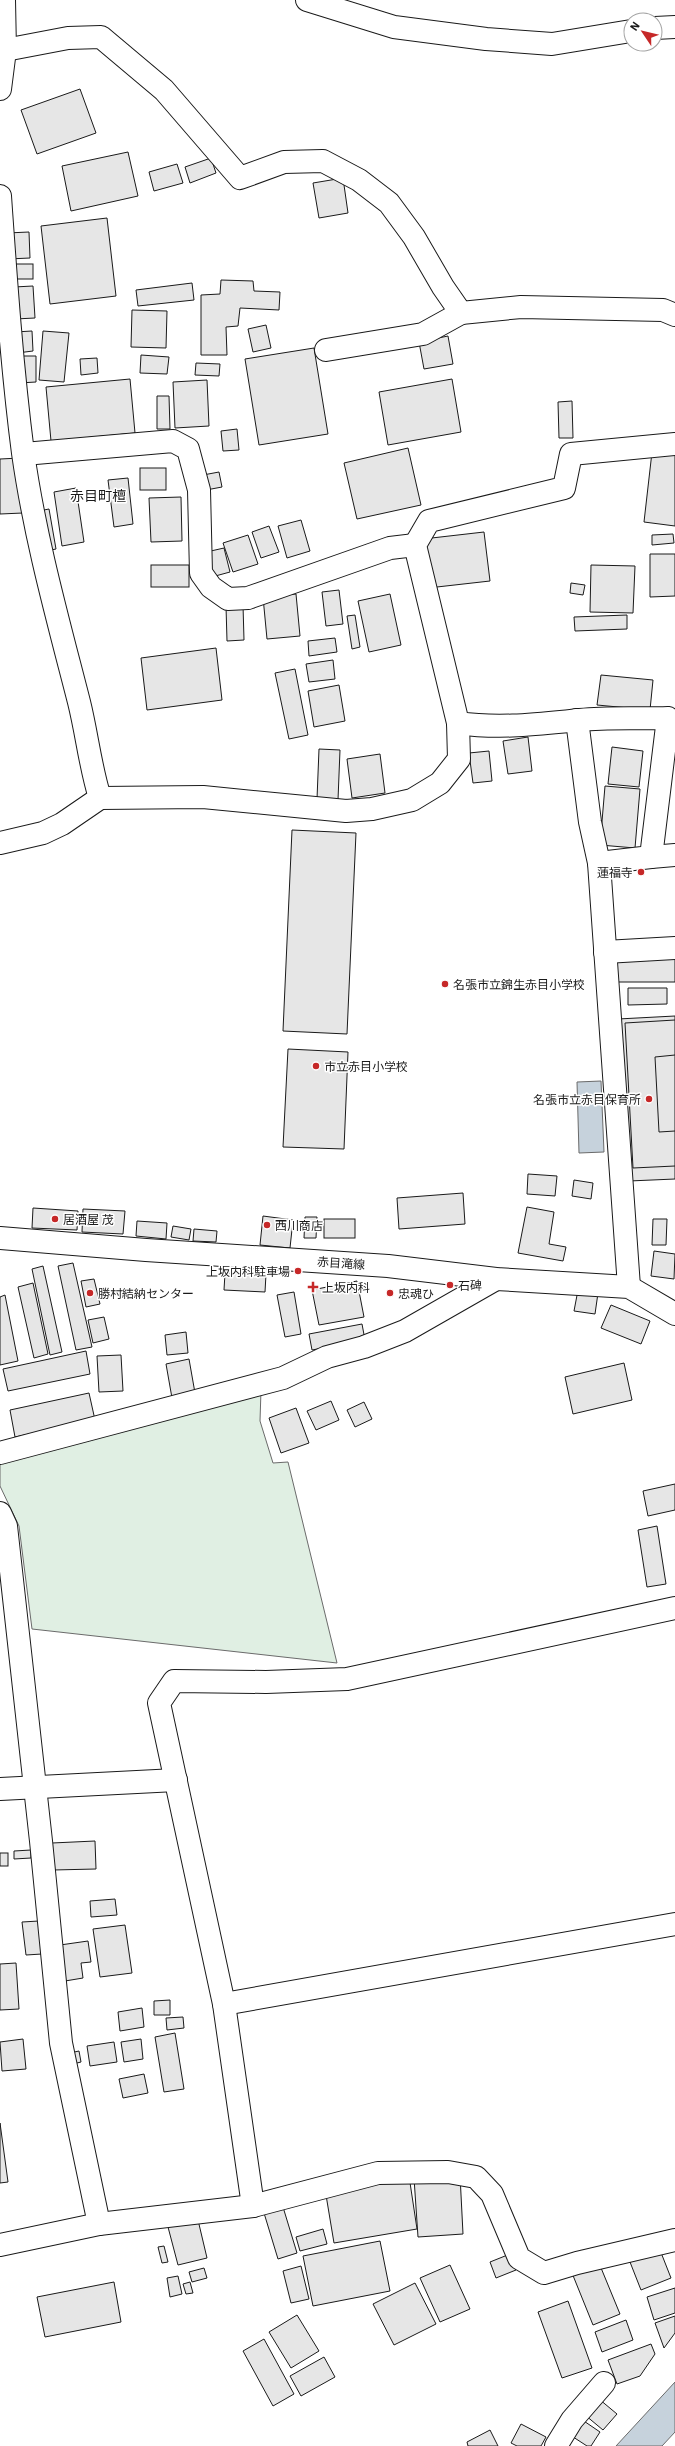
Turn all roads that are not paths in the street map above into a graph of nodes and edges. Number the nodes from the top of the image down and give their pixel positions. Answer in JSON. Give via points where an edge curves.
{"nodes":[{"id":1,"x":4,"y":0,"type":"edge"},
{"id":2,"x":306,"y":0,"type":"edge"},
{"id":3,"x":663,"y":28,"type":"edge"},
{"id":4,"x":675,"y":28,"type":"edge"},
{"id":5,"x":623,"y":32,"type":"edge"},
{"id":6,"x":5,"y":50,"type":"junction"},
{"id":7,"x":0,"y":89,"type":"edge"},
{"id":8,"x":0,"y":196,"type":"edge"},
{"id":9,"x":461,"y":313,"type":"junction"},
{"id":10,"x":675,"y":315,"type":"edge"},
{"id":11,"x":326,"y":350,"type":"dead end"},
{"id":12,"x":675,"y":444,"type":"edge"},
{"id":13,"x":24,"y":454,"type":"junction"},
{"id":14,"x":415,"y":545,"type":"junction"},
{"id":15,"x":577,"y":720,"type":"junction"},
{"id":16,"x":458,"y":723,"type":"junction"},
{"id":17,"x":100,"y":798,"type":"junction"},
{"id":18,"x":0,"y":843,"type":"edge"},
{"id":19,"x":675,"y":855,"type":"edge"},
{"id":20,"x":650,"y":857,"type":"junction"},
{"id":21,"x":599,"y":863,"type":"junction"},
{"id":22,"x":675,"y":948,"type":"edge"},
{"id":23,"x":605,"y":952,"type":"junction"},
{"id":24,"x":0,"y":1238,"type":"edge"},
{"id":25,"x":496,"y":1280,"type":"junction"},
{"id":26,"x":629,"y":1286,"type":"junction"},
{"id":27,"x":675,"y":1314,"type":"edge"},
{"id":28,"x":0,"y":1453,"type":"edge"},
{"id":29,"x":0,"y":1513,"type":"edge"},
{"id":30,"x":675,"y":1608,"type":"edge"},
{"id":31,"x":176,"y":1780,"type":"junction"},
{"id":32,"x":35,"y":1788,"type":"junction"},
{"id":33,"x":0,"y":1789,"type":"edge"},
{"id":34,"x":675,"y":1924,"type":"edge"},
{"id":35,"x":224,"y":2004,"type":"junction"},
{"id":36,"x":253,"y":2206,"type":"junction"},
{"id":37,"x":99,"y":2224,"type":"junction"},
{"id":38,"x":675,"y":2240,"type":"edge"},
{"id":39,"x":0,"y":2245,"type":"edge"},
{"id":40,"x":604,"y":2383,"type":"dead end"},
{"id":41,"x":556,"y":2446,"type":"edge"}],
"edges":[{"from":1,"to":6,"type":"street"},
{"from":2,"to":5,"type":"street","via":[[394,27],[486,39],[552,44]]},
{"from":3,"to":4,"type":"street"},
{"from":6,"to":7,"type":"street"},
{"from":6,"to":9,"type":"street","via":[[68,38],[101,37],[164,90],[240,178],[284,162],[323,162],[359,180],[389,203],[414,236],[443,288]]},
{"from":8,"to":13,"type":"street","via":[[8,325]]},
{"from":9,"to":10,"type":"street","via":[[522,307],[663,310]]},
{"from":9,"to":11,"type":"street","via":[[424,334]]},
{"from":12,"to":14,"type":"street","via":[[571,454],[564,488],[429,521]]},
{"from":13,"to":14,"type":"street","via":[[173,441],[188,448],[199,490],[201,573],[211,587],[228,599],[248,598],[390,548]]},
{"from":13,"to":17,"type":"street","via":[[42,560]]},
{"from":14,"to":16,"type":"street"},
{"from":15,"to":16,"type":"street","via":[[536,726],[488,727]]},
{"from":15,"to":20,"type":"street","via":[[668,718]]},
{"from":15,"to":21,"type":"street","via":[[590,822]]},
{"from":16,"to":17,"type":"street","via":[[459,759],[440,783],[412,800],[372,809],[346,811],[203,797]]},
{"from":17,"to":18,"type":"street","via":[[43,833]]},
{"from":19,"to":20,"type":"street"},
{"from":20,"to":21,"type":"street"},
{"from":21,"to":23,"type":"street"},
{"from":22,"to":23,"type":"street"},
{"from":23,"to":26,"type":"street"},
{"from":24,"to":25,"type":"street","name":"赤目滝線","via":[[388,1266]]},
{"from":25,"to":26,"type":"street","name":"赤目滝線"},
{"from":25,"to":28,"type":"street","via":[[406,1331],[364,1348],[328,1357],[283,1378]]},
{"from":26,"to":27,"type":"street","name":"赤目滝線"},
{"from":29,"to":32,"type":"street","via":[[6,1526]]},
{"from":30,"to":31,"type":"street","via":[[347,1679],[266,1682],[174,1681],[159,1703]]},
{"from":31,"to":32,"type":"street"},
{"from":31,"to":35,"type":"street"},
{"from":32,"to":33,"type":"street"},
{"from":32,"to":37,"type":"street","via":[[61,2043]]},
{"from":34,"to":35,"type":"street"},
{"from":35,"to":36,"type":"street"},
{"from":36,"to":37,"type":"street"},
{"from":36,"to":38,"type":"street","via":[[378,2173],[448,2172],[476,2177],[492,2194],[519,2258],[544,2273]]},
{"from":37,"to":39,"type":"street"},
{"from":40,"to":41,"type":"street","via":[[572,2420]]}]}
